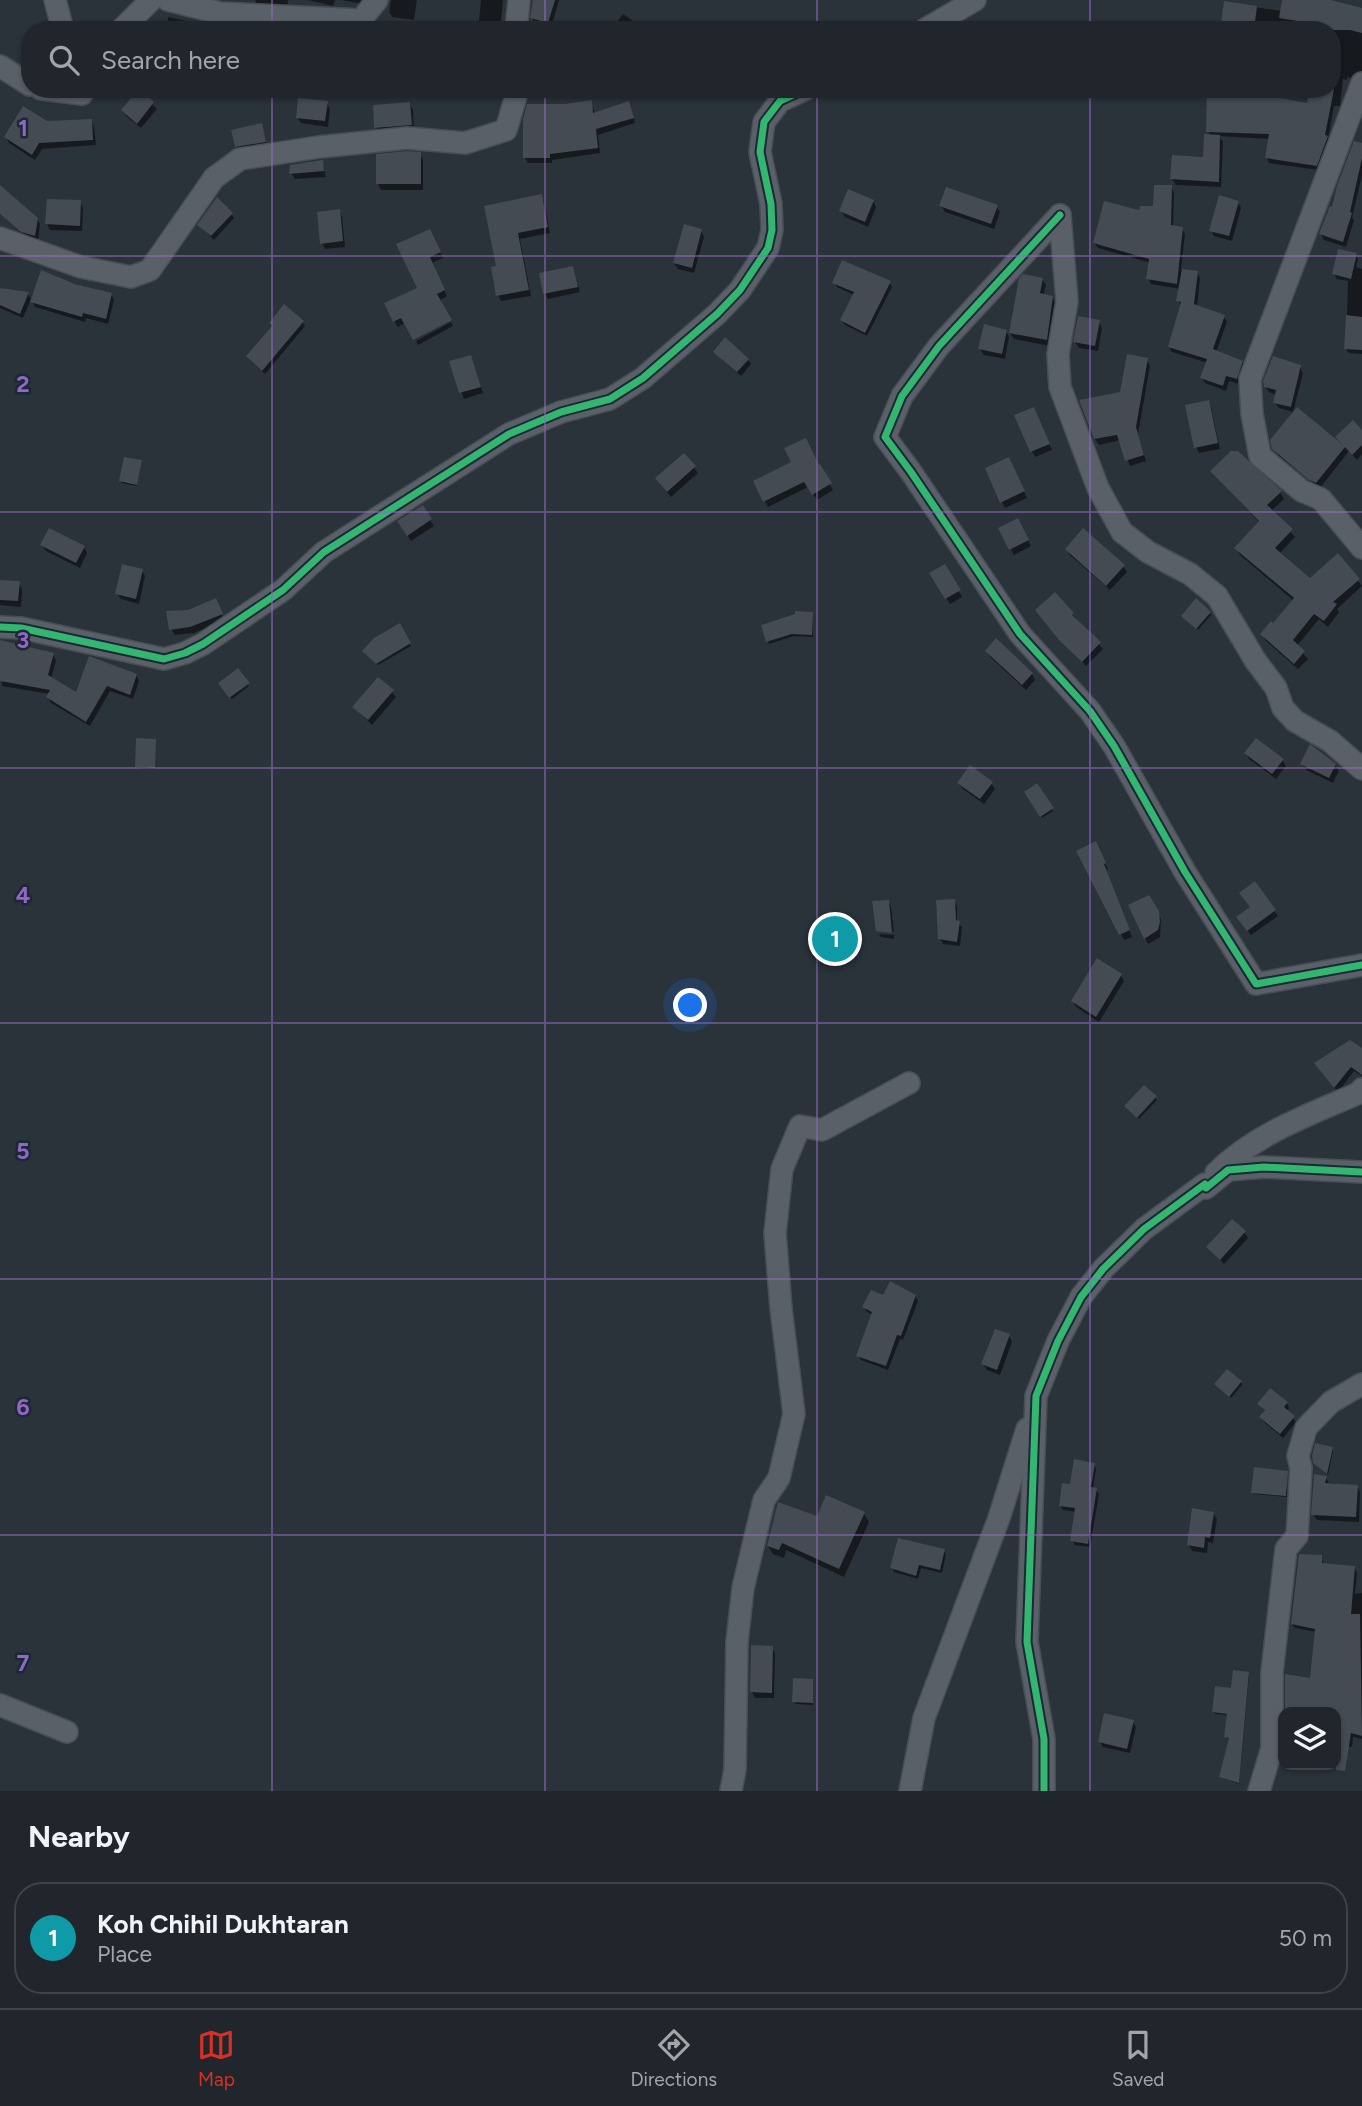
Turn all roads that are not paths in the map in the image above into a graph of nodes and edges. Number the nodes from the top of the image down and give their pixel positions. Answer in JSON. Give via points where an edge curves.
{"nodes":[{"id":1,"x":55,"y":0,"type":"edge"},
{"id":2,"x":151,"y":0,"type":"edge"},
{"id":3,"x":168,"y":0,"type":"edge"},
{"id":4,"x":352,"y":0,"type":"edge"},
{"id":5,"x":377,"y":0,"type":"edge"},
{"id":6,"x":519,"y":0,"type":"edge"},
{"id":7,"x":975,"y":0,"type":"edge"},
{"id":8,"x":360,"y":20,"type":"junction"},
{"id":9,"x":61,"y":21,"type":"edge"},
{"id":10,"x":130,"y":21,"type":"edge"},
{"id":11,"x":517,"y":21,"type":"edge"},
{"id":12,"x":939,"y":21,"type":"edge"},
{"id":13,"x":0,"y":66,"type":"edge"},
{"id":14,"x":21,"y":79,"type":"edge"},
{"id":15,"x":1362,"y":83,"type":"edge"},
{"id":16,"x":515,"y":98,"type":"edge"},
{"id":17,"x":786,"y":98,"type":"edge"},
{"id":18,"x":0,"y":237,"type":"edge"},
{"id":19,"x":1362,"y":548,"type":"edge"},
{"id":20,"x":0,"y":626,"type":"edge"},
{"id":21,"x":1362,"y":769,"type":"edge"},
{"id":22,"x":1362,"y":965,"type":"edge"},
{"id":23,"x":909,"y":1083,"type":"dead end"},
{"id":24,"x":1362,"y":1089,"type":"edge"},
{"id":25,"x":1362,"y":1172,"type":"edge"},
{"id":26,"x":1205,"y":1184,"type":"junction"},
{"id":27,"x":1362,"y":1384,"type":"edge"},
{"id":28,"x":1036,"y":1396,"type":"junction"},
{"id":29,"x":0,"y":1705,"type":"edge"},
{"id":30,"x":67,"y":1732,"type":"dead end"},
{"id":31,"x":731,"y":1791,"type":"edge"},
{"id":32,"x":910,"y":1791,"type":"edge"},
{"id":33,"x":1044,"y":1791,"type":"edge"},
{"id":34,"x":1259,"y":1791,"type":"edge"}],
"edges":[{"from":1,"to":9,"type":"street"},
{"from":2,"to":10,"type":"street"},
{"from":3,"to":8,"type":"street","via":[[220,13]]},
{"from":4,"to":8,"type":"street"},
{"from":5,"to":8,"type":"street"},
{"from":6,"to":11,"type":"street"},
{"from":7,"to":12,"type":"street"},
{"from":13,"to":14,"type":"street"},
{"from":15,"to":19,"type":"street","via":[[1250,379],[1260,456],[1303,491],[1321,499]]},
{"from":16,"to":18,"type":"street","via":[[506,130],[465,143],[407,138],[240,159],[214,178],[150,270],[131,277],[81,267]]},
{"from":17,"to":20,"type":"street","via":[[764,122],[760,152],[771,204],[768,248],[732,298],[643,378],[610,399],[561,412],[509,435],[324,552],[283,590],[185,653],[164,659]]},
{"from":21,"to":22,"type":"street","via":[[1330,741],[1295,721],[1217,596],[1122,532],[1098,488],[1059,387],[1058,354],[1067,301],[1060,215],[939,346],[902,396],[885,437],[1020,634],[1114,746],[1185,872],[1256,984]]},
{"from":23,"to":31,"type":"street","via":[[822,1130],[800,1126],[782,1169],[775,1233],[794,1414],[779,1478],[764,1500],[744,1588],[737,1642]]},
{"from":24,"to":26,"type":"street","via":[[1256,1141]]},
{"from":25,"to":26,"type":"street","via":[[1264,1167],[1228,1170],[1206,1188]]},
{"from":26,"to":28,"type":"street","via":[[1144,1229],[1103,1269],[1081,1297]]},
{"from":27,"to":34,"type":"street","via":[[1331,1402],[1301,1438],[1297,1536],[1286,1549],[1272,1672],[1272,1748]]},
{"from":28,"to":32,"type":"street","via":[[999,1518],[924,1718]]},
{"from":28,"to":33,"type":"street","via":[[1027,1642],[1044,1739]]},
{"from":29,"to":30,"type":"street"}]}
